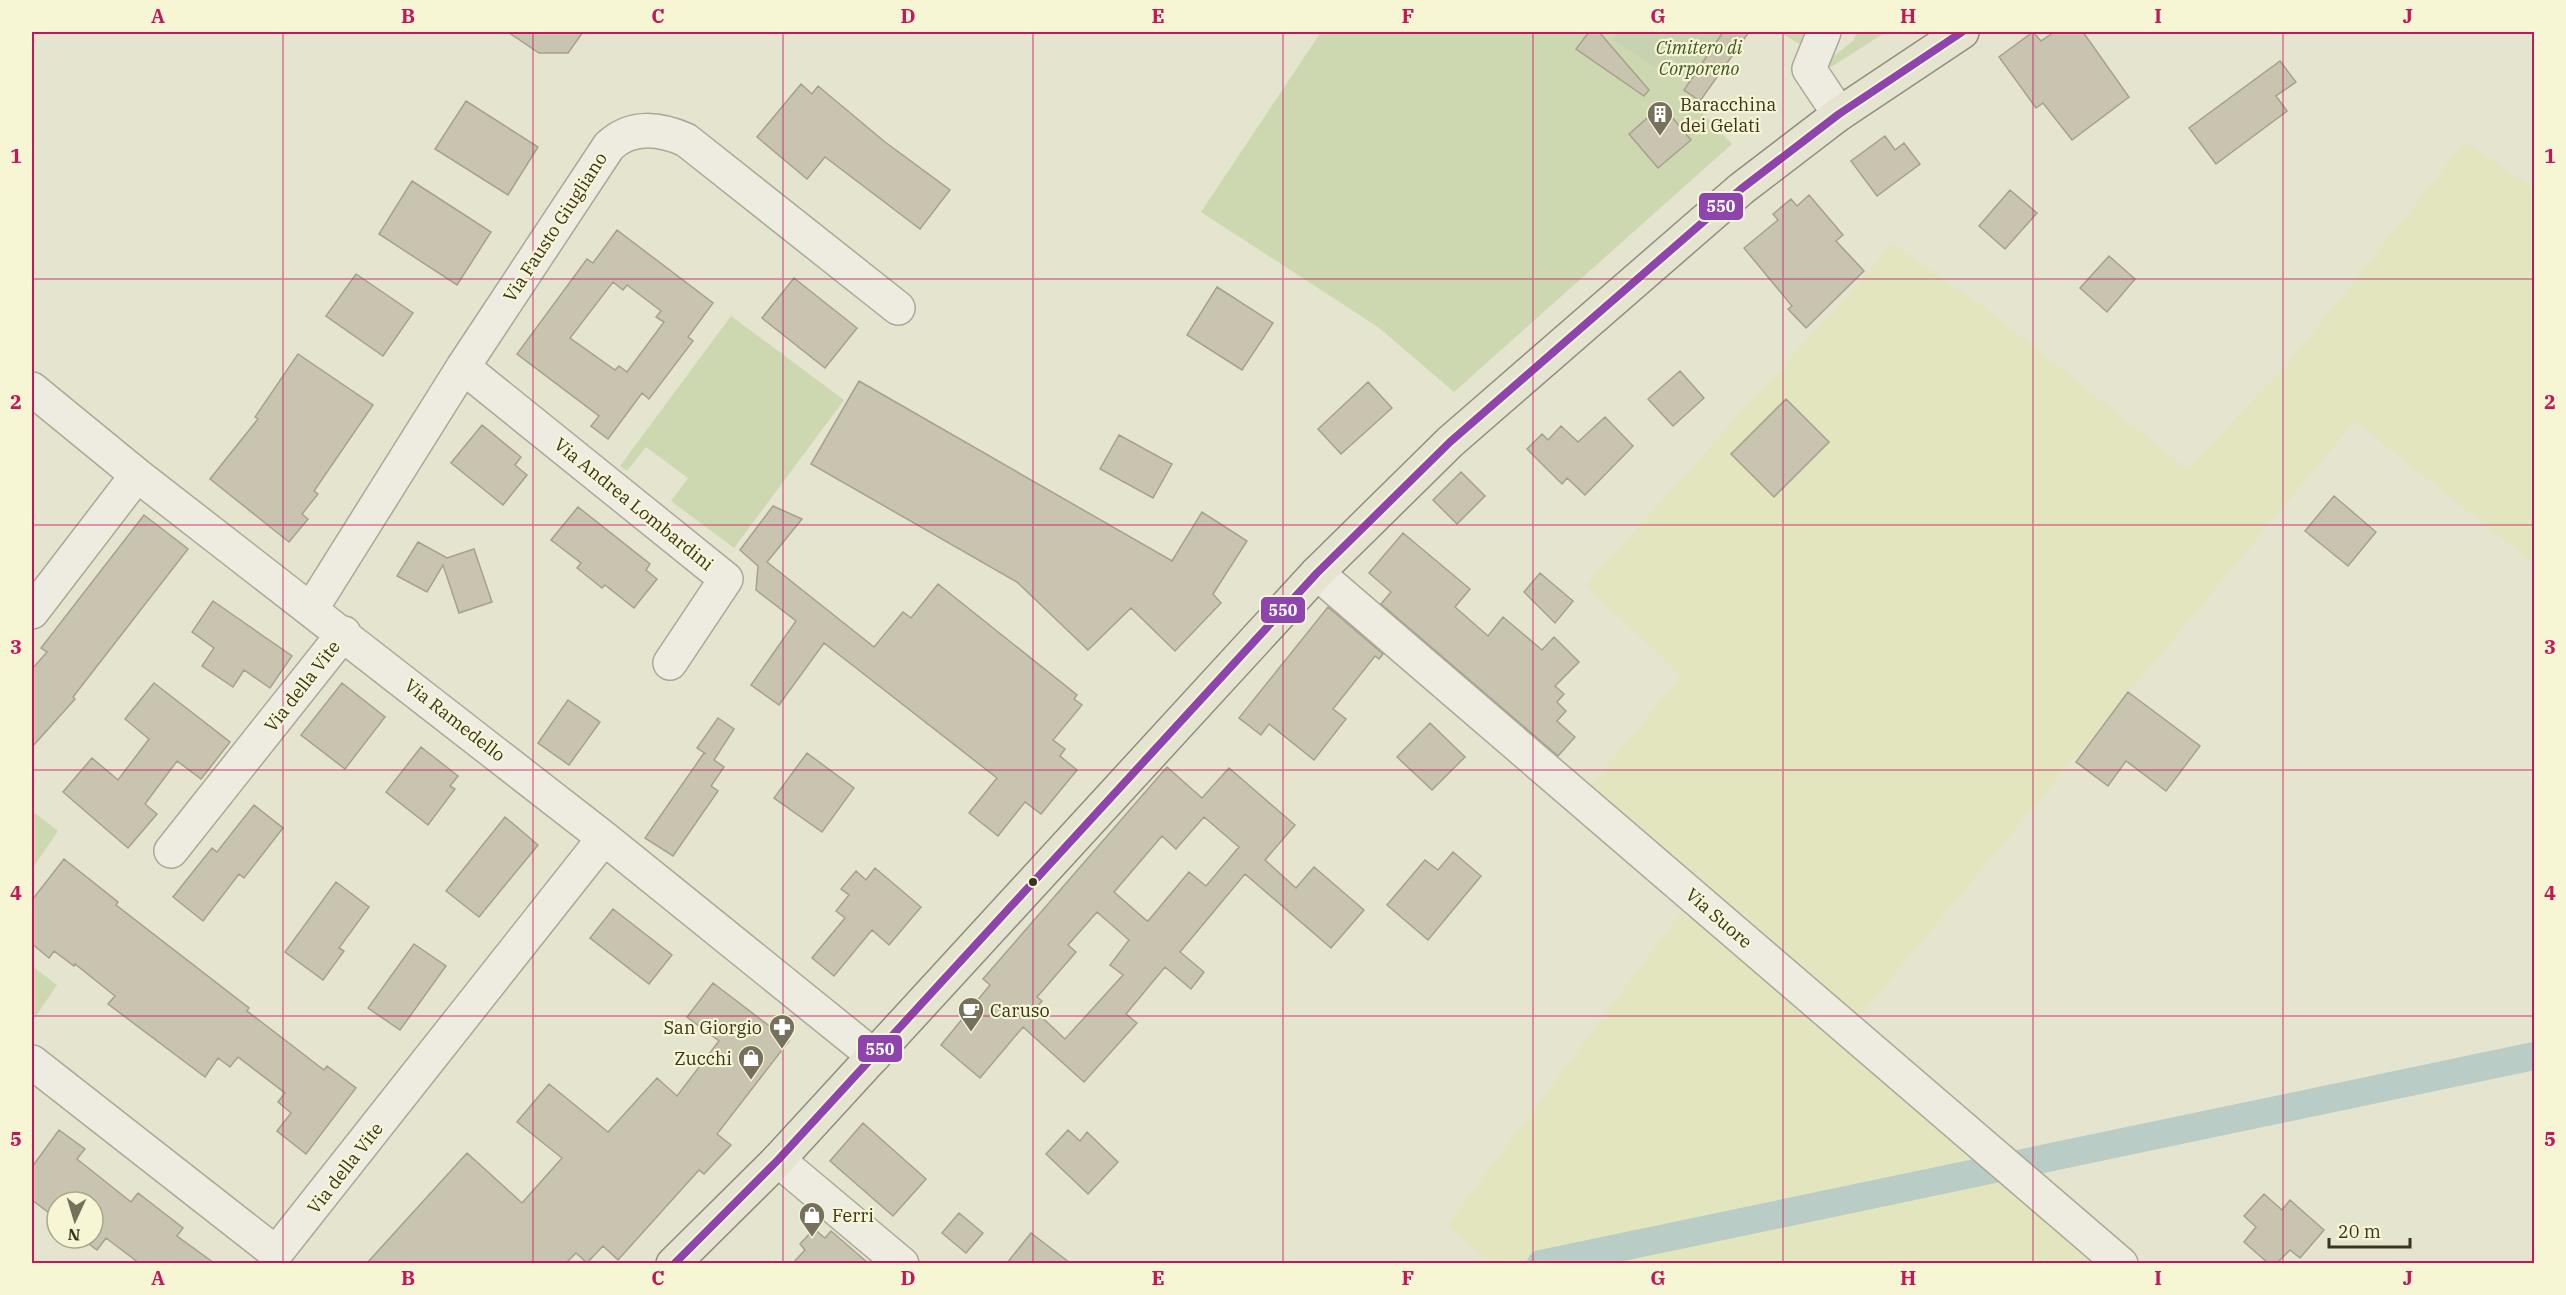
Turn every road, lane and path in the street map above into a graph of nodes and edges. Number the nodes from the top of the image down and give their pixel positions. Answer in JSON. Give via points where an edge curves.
{"nodes":[{"id":1,"x":1824,"y":32,"type":"edge"},
{"id":2,"x":1962,"y":32,"type":"edge"},
{"id":3,"x":1839,"y":114,"type":"junction"},
{"id":4,"x":898,"y":308,"type":"dead end"},
{"id":5,"x":463,"y":367,"type":"junction"},
{"id":6,"x":32,"y":389,"type":"edge"},
{"id":7,"x":136,"y":475,"type":"junction"},
{"id":8,"x":1317,"y":573,"type":"junction"},
{"id":9,"x":312,"y":608,"type":"junction"},
{"id":10,"x":32,"y":612,"type":"edge"},
{"id":11,"x":344,"y":633,"type":"junction"},
{"id":12,"x":670,"y":663,"type":"dead end"},
{"id":13,"x":604,"y":838,"type":"junction"},
{"id":14,"x":171,"y":850,"type":"dead end"},
{"id":15,"x":874,"y":1056,"type":"junction"},
{"id":16,"x":32,"y":1062,"type":"edge"},
{"id":17,"x":778,"y":1160,"type":"junction"},
{"id":18,"x":673,"y":1263,"type":"edge"},
{"id":19,"x":902,"y":1263,"type":"edge"},
{"id":20,"x":2121,"y":1263,"type":"edge"}],
"edges":[{"from":1,"to":3,"type":"street","via":[[1809,69]]},
{"from":2,"to":3,"type":"main road"},
{"from":3,"to":8,"type":"main road","via":[[1741,189],[1450,442]]},
{"from":4,"to":5,"type":"street","name":"Via Fausto Giugliano","via":[[686,140],[665,131],[638,131],[620,135],[609,146]]},
{"from":5,"to":9,"type":"street","name":"Via Fausto Giugliano"},
{"from":5,"to":12,"type":"street","name":"Via Andrea Lombardini","via":[[726,579]]},
{"from":6,"to":7,"type":"street","name":"Via Ramedello"},
{"from":7,"to":9,"type":"street","name":"Via Ramedello"},
{"from":7,"to":10,"type":"street"},
{"from":8,"to":15,"type":"main road"},
{"from":8,"to":20,"type":"street","name":"Via Suore"},
{"from":9,"to":11,"type":"street","name":"Via Ramedello"},
{"from":11,"to":13,"type":"street","name":"Via Ramedello"},
{"from":11,"to":14,"type":"street","name":"Via della Vite"},
{"from":13,"to":15,"type":"street","name":"Via Ramedello"},
{"from":13,"to":16,"type":"street","name":"Via della Vite","via":[[276,1253]]},
{"from":15,"to":17,"type":"main road"},
{"from":17,"to":18,"type":"main road"},
{"from":17,"to":19,"type":"street"}]}
